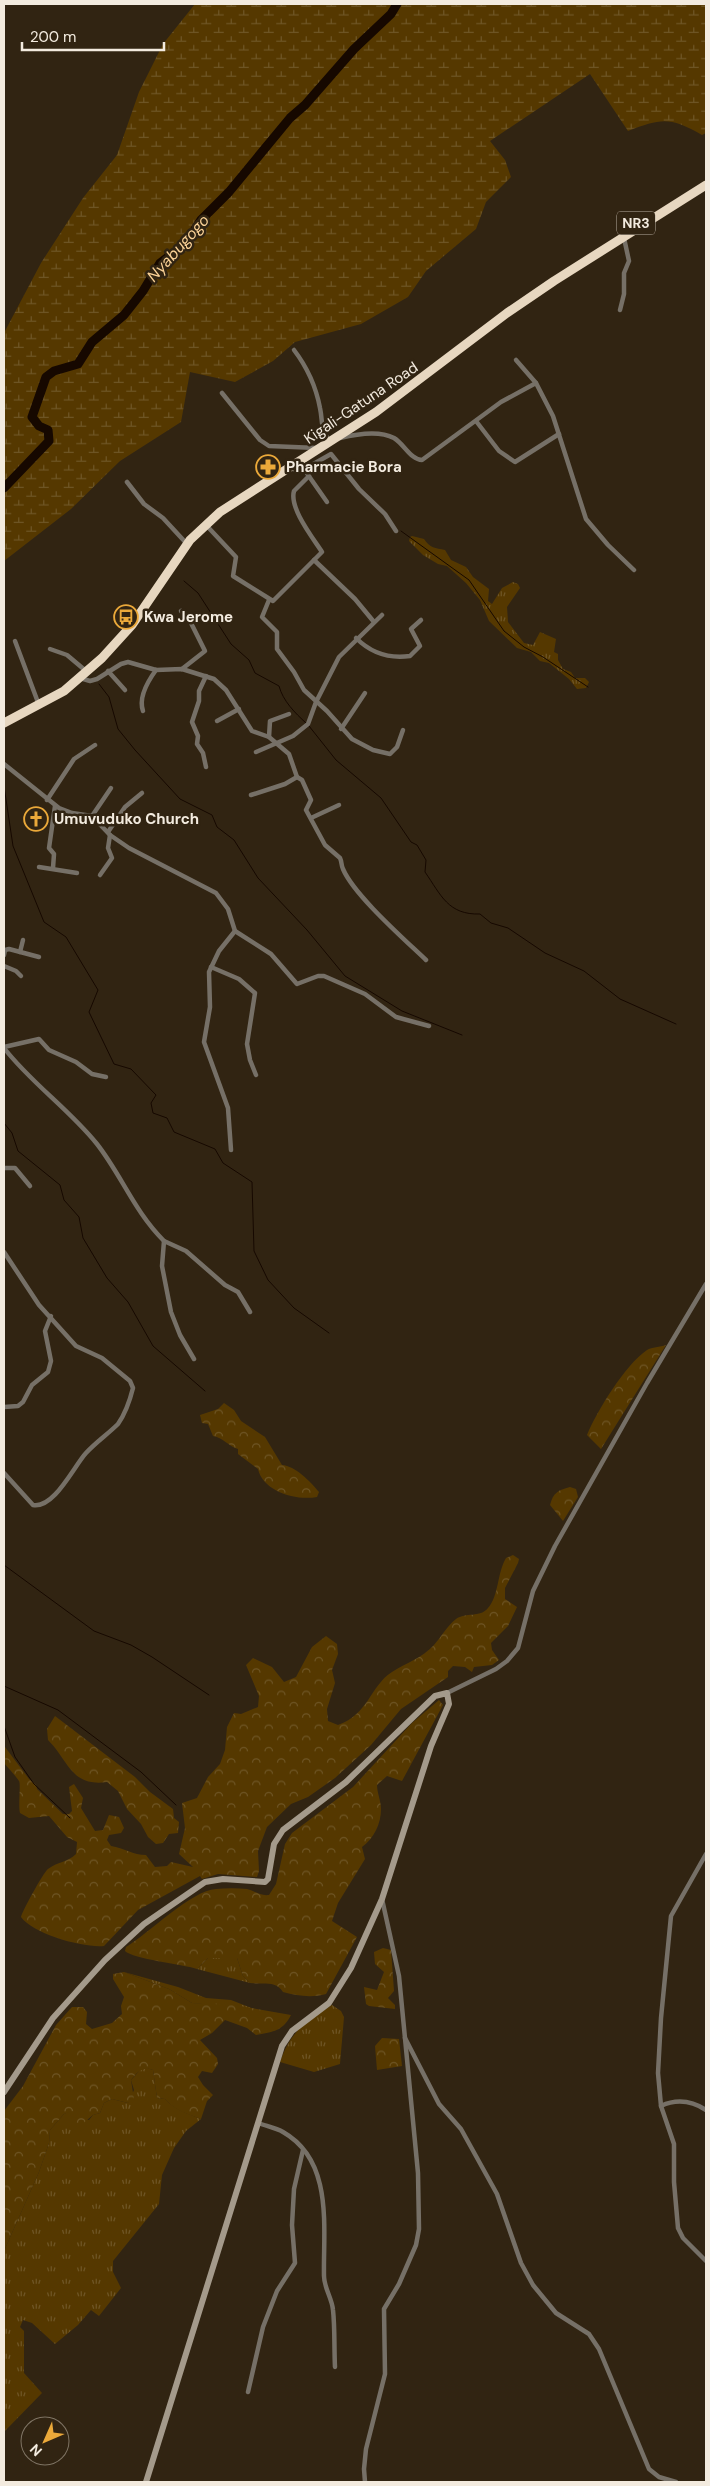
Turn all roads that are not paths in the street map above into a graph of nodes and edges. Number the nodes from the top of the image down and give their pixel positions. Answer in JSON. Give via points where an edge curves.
{"nodes":[{"id":1,"x":706,"y":178,"type":"edge"},
{"id":2,"x":706,"y":185,"type":"edge"},
{"id":3,"x":623,"y":236,"type":"junction"},
{"id":4,"x":569,"y":271,"type":"junction"},
{"id":5,"x":620,"y":310,"type":"dead end"},
{"id":6,"x":294,"y":350,"type":"dead end"},
{"id":7,"x":516,"y":360,"type":"dead end"},
{"id":8,"x":536,"y":383,"type":"junction"},
{"id":9,"x":222,"y":393,"type":"dead end"},
{"id":10,"x":476,"y":421,"type":"junction"},
{"id":11,"x":559,"y":434,"type":"junction"},
{"id":12,"x":330,"y":441,"type":"junction"},
{"id":13,"x":321,"y":448,"type":"junction"},
{"id":14,"x":288,"y":468,"type":"junction"},
{"id":15,"x":301,"y":471,"type":"junction"},
{"id":16,"x":309,"y":476,"type":"junction"},
{"id":17,"x":127,"y":482,"type":"dead end"},
{"id":18,"x":327,"y":502,"type":"dead end"},
{"id":19,"x":205,"y":524,"type":"junction"},
{"id":20,"x":396,"y":531,"type":"dead end"},
{"id":21,"x":187,"y":544,"type":"junction"},
{"id":22,"x":314,"y":560,"type":"junction"},
{"id":23,"x":634,"y":570,"type":"dead end"},
{"id":24,"x":269,"y":600,"type":"junction"},
{"id":25,"x":181,"y":611,"type":"dead end"},
{"id":26,"x":382,"y":615,"type":"dead end"},
{"id":27,"x":421,"y":620,"type":"dead end"},
{"id":28,"x":374,"y":622,"type":"junction"},
{"id":29,"x":356,"y":638,"type":"junction"},
{"id":30,"x":15,"y":641,"type":"dead end"},
{"id":31,"x":50,"y":649,"type":"dead end"},
{"id":32,"x":156,"y":670,"type":"junction"},
{"id":33,"x":182,"y":670,"type":"junction"},
{"id":34,"x":108,"y":672,"type":"junction"},
{"id":35,"x":84,"y":675,"type":"junction"},
{"id":36,"x":206,"y":676,"type":"junction"},
{"id":37,"x":125,"y":690,"type":"dead end"},
{"id":38,"x":365,"y":693,"type":"dead end"},
{"id":39,"x":316,"y":702,"type":"junction"},
{"id":40,"x":39,"y":706,"type":"junction"},
{"id":41,"x":239,"y":710,"type":"junction"},
{"id":42,"x":143,"y":711,"type":"dead end"},
{"id":43,"x":289,"y":714,"type":"dead end"},
{"id":44,"x":217,"y":721,"type":"dead end"},
{"id":45,"x":4,"y":723,"type":"edge"},
{"id":46,"x":341,"y":729,"type":"junction"},
{"id":47,"x":403,"y":730,"type":"dead end"},
{"id":48,"x":269,"y":737,"type":"junction"},
{"id":49,"x":276,"y":743,"type":"junction"},
{"id":50,"x":96,"y":745,"type":"dead end"},
{"id":51,"x":256,"y":752,"type":"dead end"},
{"id":52,"x":4,"y":764,"type":"edge"},
{"id":53,"x":206,"y":767,"type":"dead end"},
{"id":54,"x":297,"y":777,"type":"junction"},
{"id":55,"x":111,"y":788,"type":"dead end"},
{"id":56,"x":142,"y":792,"type":"dead end"},
{"id":57,"x":251,"y":795,"type":"dead end"},
{"id":58,"x":47,"y":800,"type":"junction"},
{"id":59,"x":339,"y":805,"type":"dead end"},
{"id":60,"x":55,"y":806,"type":"junction"},
{"id":61,"x":92,"y":816,"type":"junction"},
{"id":62,"x":311,"y":818,"type":"junction"},
{"id":63,"x":109,"y":834,"type":"junction"},
{"id":64,"x":39,"y":867,"type":"dead end"},
{"id":65,"x":53,"y":868,"type":"junction"},
{"id":66,"x":77,"y":873,"type":"dead end"},
{"id":67,"x":100,"y":875,"type":"dead end"},
{"id":68,"x":234,"y":931,"type":"junction"},
{"id":69,"x":24,"y":940,"type":"dead end"},
{"id":70,"x":20,"y":952,"type":"junction"},
{"id":71,"x":4,"y":954,"type":"edge"},
{"id":72,"x":39,"y":957,"type":"dead end"},
{"id":73,"x":426,"y":960,"type":"dead end"},
{"id":74,"x":4,"y":966,"type":"edge"},
{"id":75,"x":211,"y":967,"type":"junction"},
{"id":76,"x":21,"y":976,"type":"dead end"},
{"id":77,"x":429,"y":1026,"type":"dead end"},
{"id":78,"x":4,"y":1048,"type":"edge"},
{"id":79,"x":256,"y":1075,"type":"dead end"},
{"id":80,"x":106,"y":1077,"type":"dead end"},
{"id":81,"x":231,"y":1150,"type":"dead end"},
{"id":82,"x":4,"y":1168,"type":"edge"},
{"id":83,"x":30,"y":1186,"type":"dead end"},
{"id":84,"x":164,"y":1241,"type":"junction"},
{"id":85,"x":4,"y":1252,"type":"edge"},
{"id":86,"x":706,"y":1284,"type":"edge"},
{"id":87,"x":250,"y":1312,"type":"dead end"},
{"id":88,"x":51,"y":1316,"type":"junction"},
{"id":89,"x":194,"y":1359,"type":"dead end"},
{"id":90,"x":4,"y":1407,"type":"edge"},
{"id":91,"x":4,"y":1473,"type":"edge"},
{"id":92,"x":447,"y":1693,"type":"junction"},
{"id":93,"x":706,"y":1854,"type":"edge"},
{"id":94,"x":382,"y":1899,"type":"junction"},
{"id":95,"x":405,"y":2037,"type":"junction"},
{"id":96,"x":4,"y":2092,"type":"edge"},
{"id":97,"x":661,"y":2106,"type":"junction"},
{"id":98,"x":706,"y":2110,"type":"edge"},
{"id":99,"x":258,"y":2123,"type":"junction"},
{"id":100,"x":303,"y":2150,"type":"junction"},
{"id":101,"x":706,"y":2260,"type":"edge"},
{"id":102,"x":335,"y":2367,"type":"dead end"},
{"id":103,"x":248,"y":2392,"type":"dead end"},
{"id":104,"x":146,"y":2482,"type":"edge"},
{"id":105,"x":365,"y":2482,"type":"edge"},
{"id":106,"x":676,"y":2482,"type":"edge"}],
"edges":[{"from":1,"to":4,"type":"highway","name":"Kigali-Gatuna Road","number":"NR3"},
{"from":2,"to":3,"type":"highway","name":"Kigali-Gatuna Road","number":"NR3"},
{"from":3,"to":4,"type":"highway","name":"Kigali-Gatuna Road","number":"NR3"},
{"from":3,"to":5,"type":"street","via":[[629,261],[624,273]]},
{"from":4,"to":12,"type":"highway","name":"Kigali-Gatuna Road","number":"NR3","via":[[507,313],[404,392]]},
{"from":6,"to":12,"type":"street","via":[[308,369],[321,410],[321,427]]},
{"from":7,"to":8,"type":"street"},
{"from":8,"to":10,"type":"street"},
{"from":8,"to":11,"type":"street"},
{"from":9,"to":13,"type":"street","via":[[260,440],[269,446]]},
{"from":10,"to":11,"type":"street","via":[[499,451],[515,462]]},
{"from":10,"to":12,"type":"street","via":[[419,460],[397,440],[386,435],[355,434]]},
{"from":11,"to":23,"type":"street","via":[[586,519]]},
{"from":12,"to":13,"type":"highway","name":"Kigali-Gatuna Road","number":"NR3"},
{"from":13,"to":14,"type":"highway","name":"Kigali-Gatuna Road","number":"NR3"},
{"from":14,"to":15,"type":"street"},
{"from":14,"to":19,"type":"highway","name":"Kigali-Gatuna Road","number":"NR3"},
{"from":15,"to":16,"type":"street"},
{"from":15,"to":20,"type":"street","via":[[332,454]]},
{"from":16,"to":18,"type":"street"},
{"from":16,"to":22,"type":"street","via":[[293,495],[301,519],[322,552]]},
{"from":17,"to":21,"type":"street","via":[[144,504]]},
{"from":19,"to":21,"type":"highway","name":"Kigali-Gatuna Road","number":"NR3"},
{"from":19,"to":24,"type":"street","via":[[236,557],[233,576]]},
{"from":21,"to":35,"type":"highway","name":"Kigali-Gatuna Road","number":"NR3","via":[[132,625]]},
{"from":22,"to":24,"type":"street","via":[[273,601]]},
{"from":22,"to":28,"type":"street"},
{"from":24,"to":39,"type":"street","via":[[262,616],[277,632],[277,649],[304,690]]},
{"from":25,"to":33,"type":"street","via":[[205,651]]},
{"from":26,"to":28,"type":"street"},
{"from":27,"to":29,"type":"street","via":[[411,629],[420,646],[410,656],[380,654]]},
{"from":28,"to":29,"type":"street"},
{"from":29,"to":39,"type":"street","via":[[339,657]]},
{"from":30,"to":40,"type":"street"},
{"from":31,"to":35,"type":"street","via":[[67,655]]},
{"from":32,"to":33,"type":"street"},
{"from":32,"to":34,"type":"street","via":[[128,662]]},
{"from":32,"to":42,"type":"street","via":[[146,685]]},
{"from":33,"to":36,"type":"street"},
{"from":34,"to":35,"type":"street","via":[[90,681]]},
{"from":34,"to":37,"type":"street"},
{"from":35,"to":40,"type":"highway","name":"Kigali-Gatuna Road","number":"NR3"},
{"from":36,"to":41,"type":"street","via":[[220,683]]},
{"from":36,"to":53,"type":"street","via":[[192,722]]},
{"from":38,"to":46,"type":"street"},
{"from":39,"to":46,"type":"street"},
{"from":39,"to":49,"type":"street","via":[[308,724]]},
{"from":40,"to":45,"type":"highway","name":"Kigali-Gatuna Road","number":"NR3"},
{"from":41,"to":44,"type":"street"},
{"from":41,"to":48,"type":"street","via":[[252,731]]},
{"from":43,"to":48,"type":"street","via":[[270,721]]},
{"from":46,"to":47,"type":"street","via":[[366,747],[390,754],[397,747]]},
{"from":48,"to":49,"type":"street"},
{"from":49,"to":51,"type":"street"},
{"from":49,"to":54,"type":"street","via":[[289,754]]},
{"from":50,"to":58,"type":"street","via":[[74,759]]},
{"from":52,"to":58,"type":"street"},
{"from":54,"to":57,"type":"street"},
{"from":54,"to":62,"type":"street","via":[[302,780],[311,800],[306,810]]},
{"from":55,"to":61,"type":"street"},
{"from":56,"to":63,"type":"street","via":[[127,806]]},
{"from":58,"to":60,"type":"street"},
{"from":59,"to":62,"type":"street"},
{"from":60,"to":61,"type":"street"},
{"from":60,"to":65,"type":"street","via":[[49,848],[54,854]]},
{"from":61,"to":63,"type":"street"},
{"from":62,"to":73,"type":"street","via":[[325,845],[340,858],[343,870],[363,896]]},
{"from":63,"to":67,"type":"street","via":[[108,848],[112,858]]},
{"from":63,"to":68,"type":"street","via":[[128,848],[216,893],[228,909]]},
{"from":64,"to":65,"type":"street"},
{"from":65,"to":66,"type":"street"},
{"from":68,"to":75,"type":"street"},
{"from":68,"to":77,"type":"street","via":[[271,954],[297,984],[324,976],[365,994],[396,1017]]},
{"from":69,"to":70,"type":"street"},
{"from":70,"to":71,"type":"street","via":[[6,949]]},
{"from":70,"to":72,"type":"street"},
{"from":74,"to":76,"type":"street"},
{"from":75,"to":79,"type":"street","via":[[239,979],[255,992],[247,1044]]},
{"from":75,"to":81,"type":"street","via":[[208,977],[210,1007],[204,1046],[228,1108]]},
{"from":78,"to":80,"type":"street","via":[[39,1039],[49,1050],[76,1062],[92,1074]]},
{"from":78,"to":84,"type":"street","via":[[92,1138],[140,1214]]},
{"from":82,"to":83,"type":"street","via":[[15,1168]]},
{"from":84,"to":87,"type":"street","via":[[186,1251],[225,1285],[238,1292]]},
{"from":84,"to":89,"type":"street","via":[[162,1261],[171,1312]]},
{"from":85,"to":88,"type":"street"},
{"from":86,"to":92,"type":"street","via":[[551,1554],[533,1591],[518,1648],[496,1669]]},
{"from":88,"to":90,"type":"street","via":[[44,1331],[51,1361],[48,1372],[32,1385],[18,1406]]},
{"from":88,"to":91,"type":"street","via":[[76,1346],[102,1358],[130,1381],[134,1388],[132,1396],[117,1424],[88,1451],[61,1489],[45,1502],[33,1505]]},
{"from":92,"to":94,"type":"main road","via":[[449,1704],[431,1746]]},
{"from":92,"to":96,"type":"main road","via":[[435,1696],[346,1782],[283,1830],[274,1844],[268,1880],[223,1878],[205,1882],[144,1924],[119,1946],[53,2018]]},
{"from":93,"to":97,"type":"street","via":[[670,1916],[660,2027],[658,2073]]},
{"from":94,"to":95,"type":"street","via":[[399,1975]]},
{"from":94,"to":99,"type":"main road","via":[[351,1968],[335,1994],[292,2031],[282,2046]]},
{"from":95,"to":105,"type":"street","via":[[418,2173],[418,2228],[416,2245],[384,2309],[385,2374],[366,2449]]},
{"from":95,"to":106,"type":"street","via":[[439,2104],[461,2129],[496,2194],[521,2263],[533,2285],[556,2313],[594,2340],[649,2469],[659,2478]]},
{"from":97,"to":98,"type":"street","via":[[680,2101]]},
{"from":97,"to":101,"type":"street","via":[[674,2144],[678,2228],[683,2238]]},
{"from":99,"to":100,"type":"street","via":[[283,2132]]},
{"from":99,"to":104,"type":"main road"},
{"from":100,"to":102,"type":"street","via":[[313,2165],[323,2199],[326,2222],[324,2278],[333,2309]]},
{"from":100,"to":103,"type":"street","via":[[294,2189],[295,2263],[277,2291],[263,2327]]}]}
